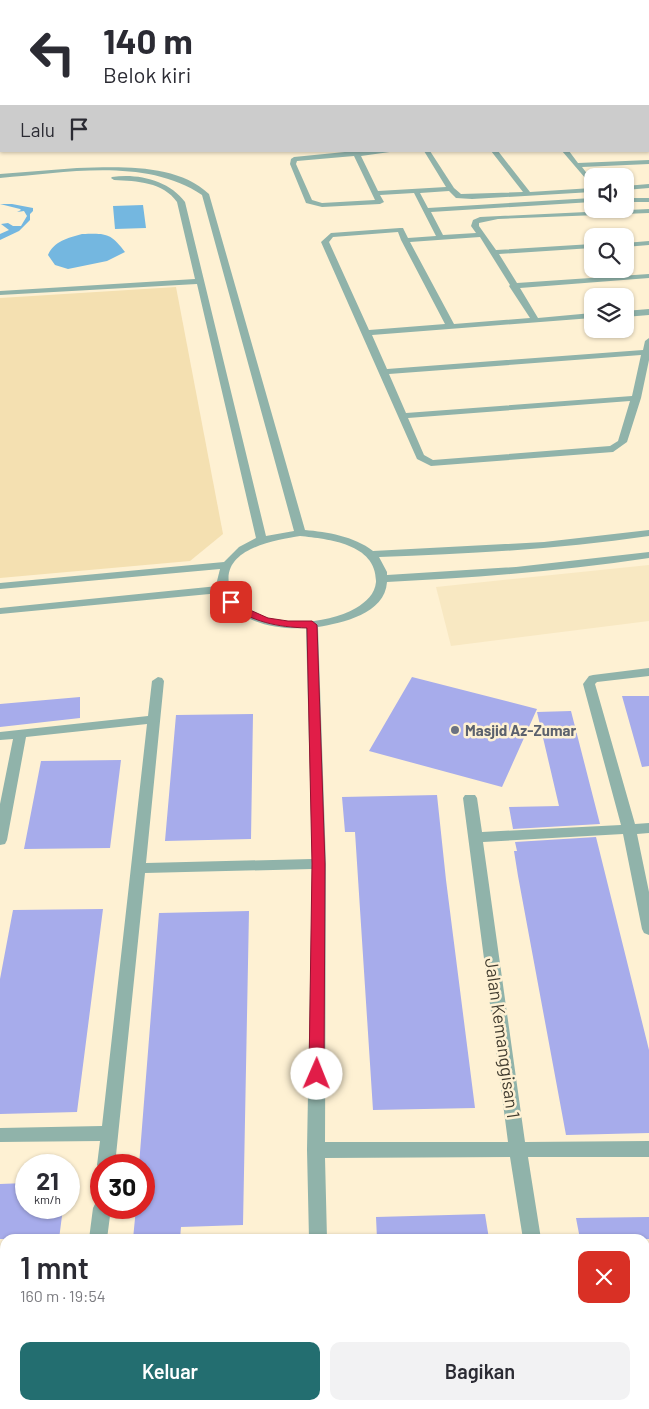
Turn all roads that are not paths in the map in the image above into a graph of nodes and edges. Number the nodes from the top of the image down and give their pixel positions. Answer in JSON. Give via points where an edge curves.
{"nodes":[{"id":1,"x":375,"y":152,"type":"edge"},
{"id":2,"x":428,"y":152,"type":"edge"},
{"id":3,"x":495,"y":152,"type":"edge"},
{"id":4,"x":566,"y":152,"type":"edge"},
{"id":5,"x":356,"y":153,"type":"junction"},
{"id":6,"x":649,"y":162,"type":"edge"},
{"id":7,"x":577,"y":166,"type":"junction"},
{"id":8,"x":584,"y":174,"type":"edge"},
{"id":9,"x":0,"y":176,"type":"edge"},
{"id":10,"x":0,"y":184,"type":"edge"},
{"id":11,"x":649,"y":186,"type":"edge"},
{"id":12,"x":634,"y":187,"type":"edge"},
{"id":13,"x":451,"y":188,"type":"junction"},
{"id":14,"x":584,"y":190,"type":"edge"},
{"id":15,"x":416,"y":191,"type":"junction"},
{"id":16,"x":376,"y":193,"type":"junction"},
{"id":17,"x":528,"y":194,"type":"junction"},
{"id":18,"x":584,"y":200,"type":"edge"},
{"id":19,"x":634,"y":200,"type":"edge"},
{"id":20,"x":649,"y":200,"type":"edge"},
{"id":21,"x":426,"y":210,"type":"junction"},
{"id":22,"x":649,"y":210,"type":"edge"},
{"id":23,"x":482,"y":236,"type":"junction"},
{"id":24,"x":441,"y":238,"type":"junction"},
{"id":25,"x":405,"y":240,"type":"junction"},
{"id":26,"x":649,"y":243,"type":"edge"},
{"id":27,"x":634,"y":244,"type":"edge"},
{"id":28,"x":584,"y":246,"type":"edge"},
{"id":29,"x":494,"y":252,"type":"junction"},
{"id":30,"x":649,"y":276,"type":"edge"},
{"id":31,"x":200,"y":281,"type":"junction"},
{"id":32,"x":513,"y":286,"type":"junction"},
{"id":33,"x":0,"y":293,"type":"edge"},
{"id":34,"x":649,"y":312,"type":"edge"},
{"id":35,"x":634,"y":313,"type":"edge"},
{"id":36,"x":584,"y":316,"type":"edge"},
{"id":37,"x":535,"y":319,"type":"junction"},
{"id":38,"x":450,"y":325,"type":"junction"},
{"id":39,"x":366,"y":333,"type":"junction"},
{"id":40,"x":649,"y":340,"type":"edge"},
{"id":41,"x":645,"y":352,"type":"junction"},
{"id":42,"x":384,"y":372,"type":"junction"},
{"id":43,"x":636,"y":398,"type":"junction"},
{"id":44,"x":401,"y":416,"type":"junction"},
{"id":45,"x":649,"y":533,"type":"edge"},
{"id":46,"x":300,"y":534,"type":"junction"},
{"id":47,"x":262,"y":540,"type":"junction"},
{"id":48,"x":370,"y":554,"type":"junction"},
{"id":49,"x":649,"y":555,"type":"edge"},
{"id":50,"x":226,"y":565,"type":"junction"},
{"id":51,"x":382,"y":579,"type":"junction"},
{"id":52,"x":0,"y":586,"type":"edge"},
{"id":53,"x":223,"y":590,"type":"junction"},
{"id":54,"x":0,"y":610,"type":"edge"},
{"id":55,"x":312,"y":625,"type":"junction"},
{"id":56,"x":649,"y":672,"type":"edge"},
{"id":57,"x":158,"y":681,"type":"dead end"},
{"id":58,"x":154,"y":719,"type":"junction"},
{"id":59,"x":20,"y":734,"type":"junction"},
{"id":60,"x":0,"y":736,"type":"edge"},
{"id":61,"x":470,"y":798,"type":"dead end"},
{"id":62,"x":629,"y":828,"type":"junction"},
{"id":63,"x":649,"y":828,"type":"edge"},
{"id":64,"x":1,"y":834,"type":"edge"},
{"id":65,"x":476,"y":837,"type":"junction"},
{"id":66,"x":319,"y":864,"type":"junction"},
{"id":67,"x":138,"y":868,"type":"junction"},
{"id":68,"x":649,"y":929,"type":"edge"},
{"id":69,"x":110,"y":1133,"type":"junction"},
{"id":70,"x":0,"y":1135,"type":"edge"},
{"id":71,"x":649,"y":1149,"type":"edge"},
{"id":72,"x":316,"y":1150,"type":"junction"},
{"id":73,"x":518,"y":1150,"type":"junction"},
{"id":74,"x":107,"y":1154,"type":"edge"},
{"id":75,"x":101,"y":1219,"type":"edge"},
{"id":76,"x":99,"y":1234,"type":"edge"},
{"id":77,"x":318,"y":1234,"type":"edge"},
{"id":78,"x":531,"y":1234,"type":"edge"}],
"edges":[{"from":1,"to":5,"type":"street"},
{"from":2,"to":13,"type":"street"},
{"from":3,"to":17,"type":"street"},
{"from":4,"to":7,"type":"street"},
{"from":5,"to":16,"type":"street"},
{"from":5,"to":16,"type":"street","via":[[305,156],[292,161],[307,197],[313,203],[380,202]]},
{"from":6,"to":7,"type":"street"},
{"from":7,"to":8,"type":"street"},
{"from":9,"to":46,"type":"street","via":[[129,170],[171,177],[199,188],[205,194]]},
{"from":10,"to":31,"type":"street","via":[[127,178],[170,190],[181,202]]},
{"from":11,"to":12,"type":"street"},
{"from":13,"to":15,"type":"street"},
{"from":13,"to":17,"type":"street","via":[[459,196]]},
{"from":14,"to":17,"type":"street"},
{"from":15,"to":16,"type":"street"},
{"from":15,"to":21,"type":"street"},
{"from":18,"to":21,"type":"street"},
{"from":19,"to":20,"type":"street"},
{"from":21,"to":24,"type":"street"},
{"from":22,"to":23,"type":"street","via":[[480,219],[475,226]]},
{"from":23,"to":24,"type":"street"},
{"from":23,"to":29,"type":"street"},
{"from":24,"to":25,"type":"street"},
{"from":25,"to":38,"type":"street"},
{"from":25,"to":39,"type":"street","via":[[400,230],[327,238]]},
{"from":26,"to":27,"type":"street"},
{"from":28,"to":29,"type":"street"},
{"from":29,"to":32,"type":"street"},
{"from":30,"to":32,"type":"street"},
{"from":31,"to":33,"type":"street"},
{"from":31,"to":47,"type":"street"},
{"from":32,"to":37,"type":"street"},
{"from":34,"to":35,"type":"street"},
{"from":36,"to":37,"type":"street"},
{"from":37,"to":38,"type":"street"},
{"from":38,"to":39,"type":"street"},
{"from":39,"to":42,"type":"street"},
{"from":40,"to":41,"type":"street"},
{"from":41,"to":42,"type":"street"},
{"from":41,"to":43,"type":"street"},
{"from":42,"to":44,"type":"street"},
{"from":43,"to":44,"type":"street"},
{"from":43,"to":44,"type":"street","via":[[622,442],[614,449],[431,464],[420,457]]},
{"from":45,"to":48,"type":"street","via":[[510,549]]},
{"from":46,"to":47,"type":"street"},
{"from":46,"to":48,"type":"street","via":[[340,538]]},
{"from":47,"to":50,"type":"street","via":[[234,555]]},
{"from":48,"to":51,"type":"street","via":[[380,566]]},
{"from":49,"to":51,"type":"street","via":[[543,568]]},
{"from":50,"to":52,"type":"street"},
{"from":50,"to":53,"type":"street","via":[[222,577]]},
{"from":51,"to":55,"type":"street","via":[[379,592],[354,614]]},
{"from":53,"to":54,"type":"street"},
{"from":53,"to":55,"type":"street","via":[[231,602],[259,618]]},
{"from":55,"to":66,"type":"street"},
{"from":56,"to":62,"type":"street","via":[[593,679],[589,684]]},
{"from":57,"to":58,"type":"street"},
{"from":58,"to":59,"type":"street"},
{"from":58,"to":67,"type":"street"},
{"from":59,"to":60,"type":"street"},
{"from":59,"to":64,"type":"street"},
{"from":61,"to":65,"type":"street","name":"Jalan Kemanggisan 1"},
{"from":62,"to":63,"type":"street"},
{"from":62,"to":65,"type":"street"},
{"from":62,"to":68,"type":"street"},
{"from":65,"to":73,"type":"street","name":"Jalan Kemanggisan 1"},
{"from":66,"to":67,"type":"street"},
{"from":66,"to":72,"type":"street"},
{"from":67,"to":69,"type":"street"},
{"from":69,"to":70,"type":"street"},
{"from":69,"to":74,"type":"street"},
{"from":71,"to":73,"type":"street"},
{"from":72,"to":73,"type":"street"},
{"from":72,"to":77,"type":"street"},
{"from":73,"to":78,"type":"street","name":"Jalan Kemanggisan 1"},
{"from":75,"to":76,"type":"street"}]}
